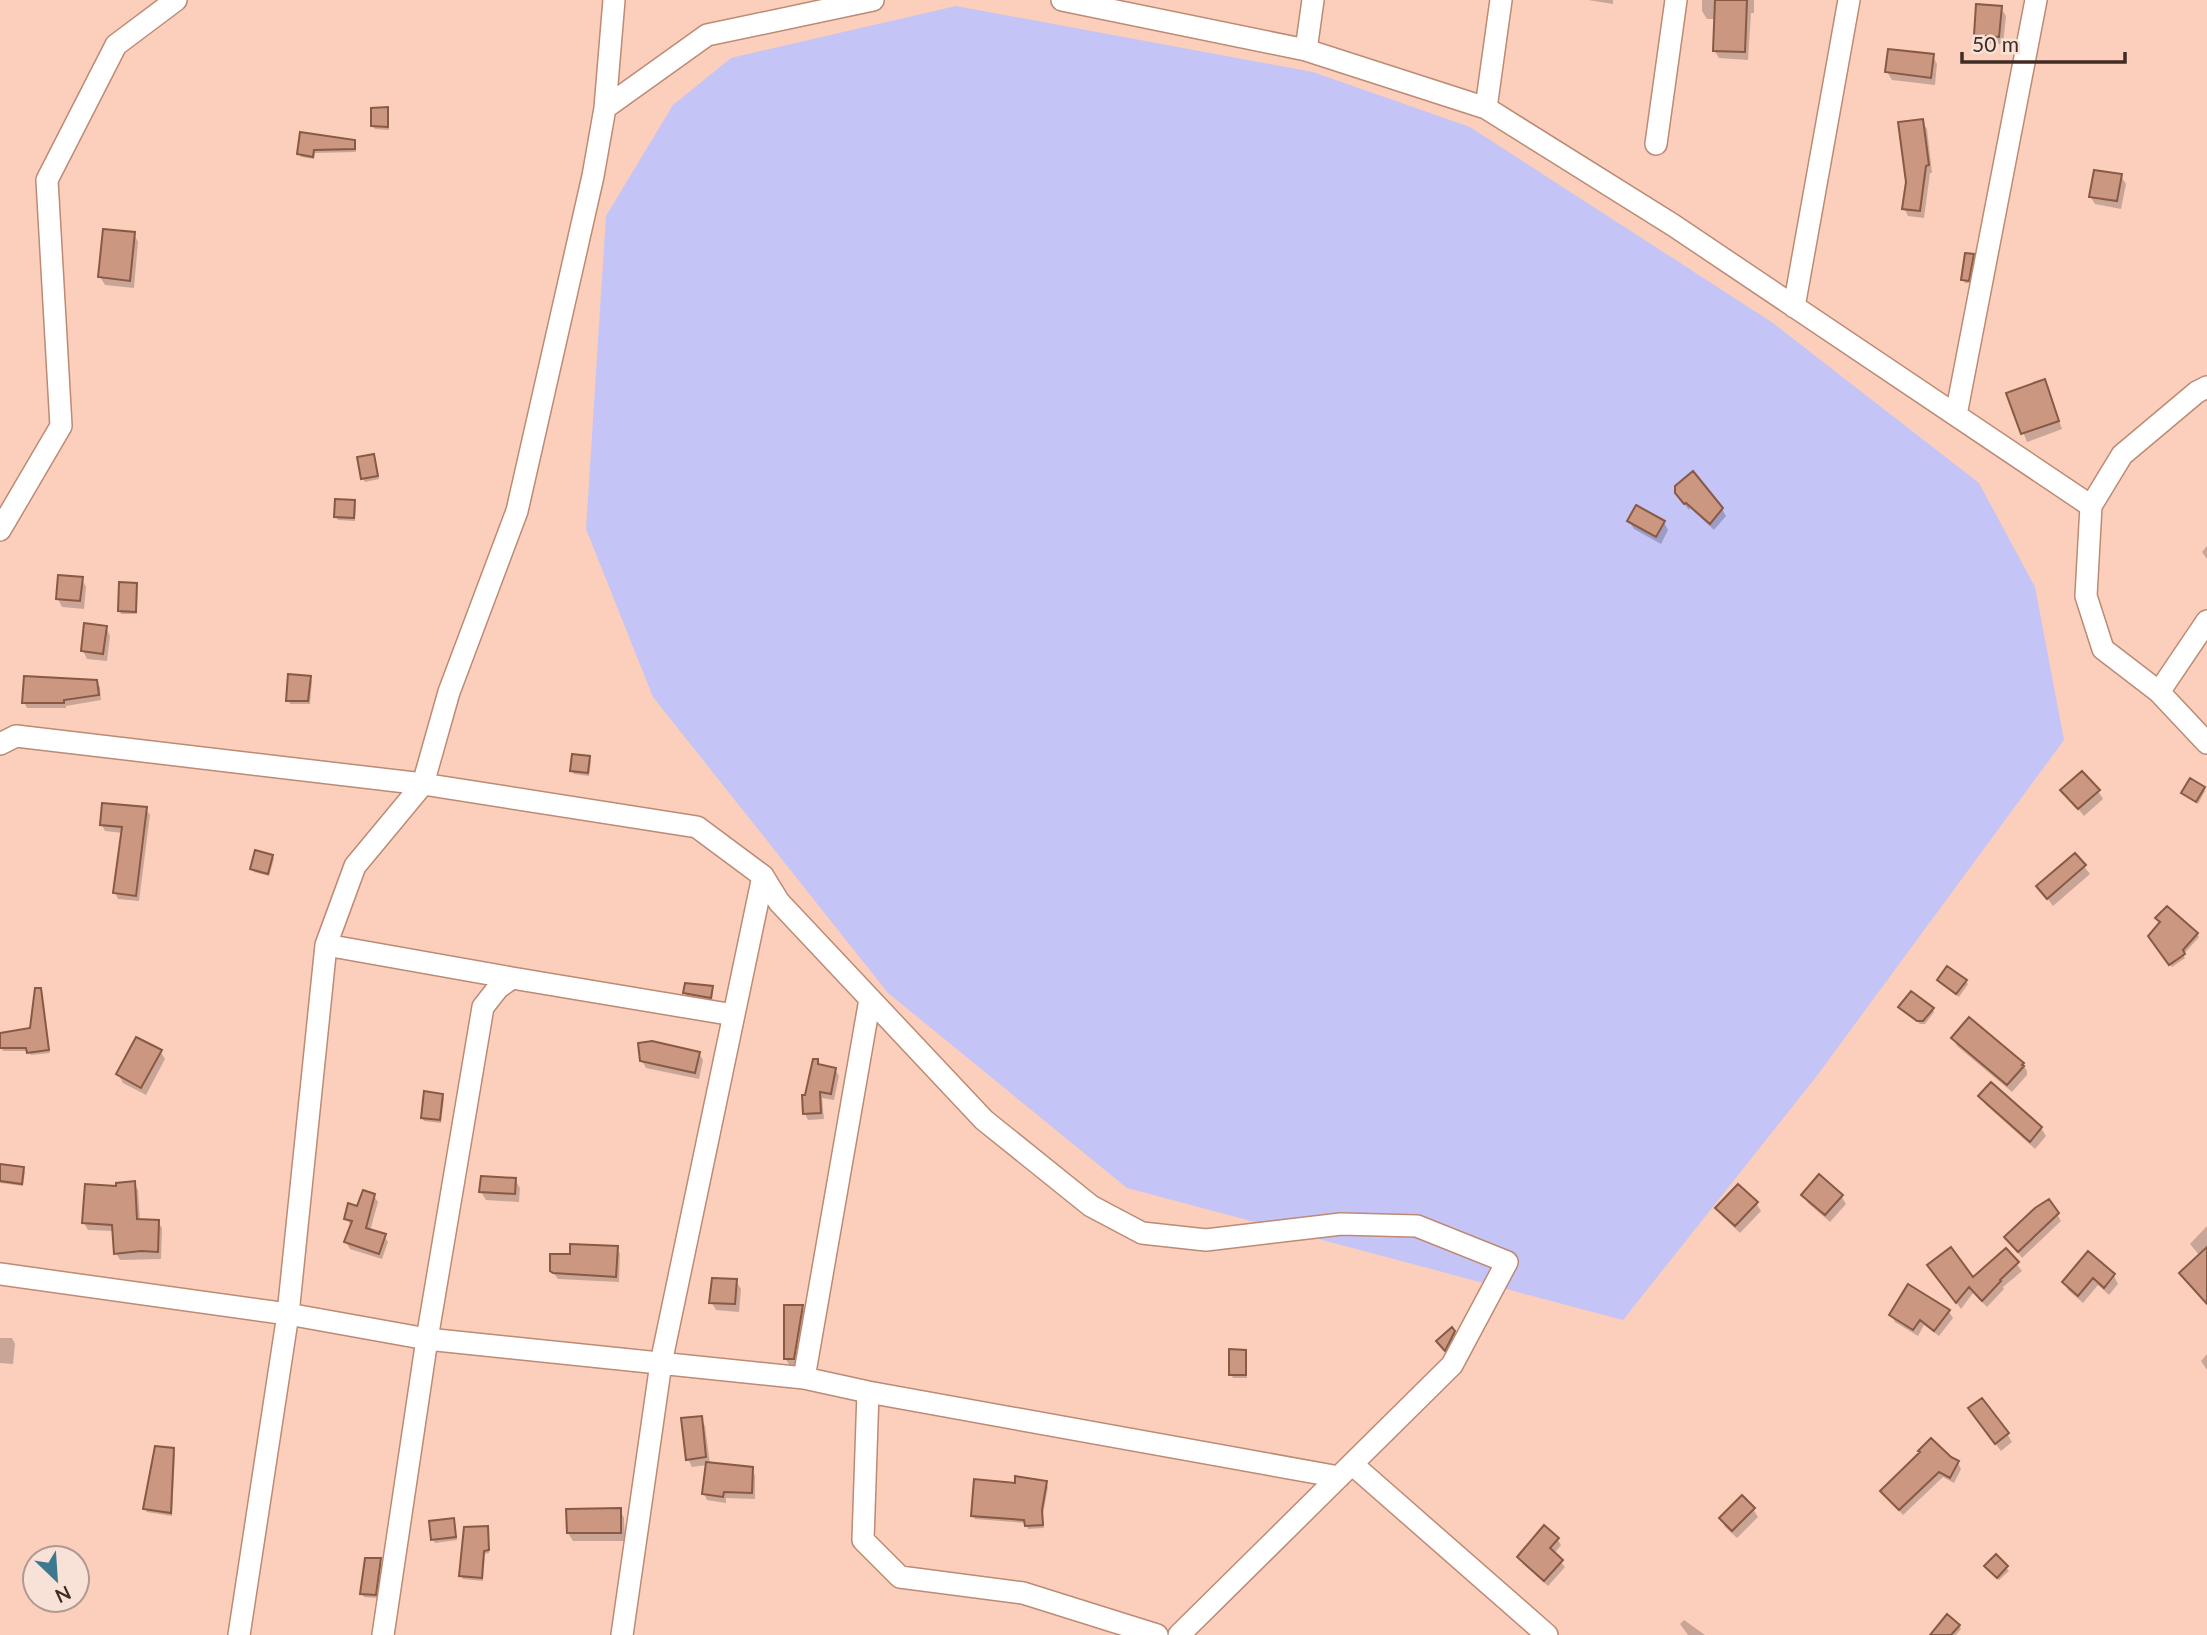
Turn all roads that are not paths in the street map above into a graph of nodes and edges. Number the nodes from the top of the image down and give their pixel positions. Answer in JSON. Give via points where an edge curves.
{"nodes":[{"id":1,"x":176,"y":0,"type":"edge"},
{"id":2,"x":614,"y":0,"type":"edge"},
{"id":3,"x":873,"y":0,"type":"edge"},
{"id":4,"x":1062,"y":0,"type":"edge"},
{"id":5,"x":1313,"y":0,"type":"edge"},
{"id":6,"x":1501,"y":0,"type":"edge"},
{"id":7,"x":1676,"y":0,"type":"edge"},
{"id":8,"x":1849,"y":0,"type":"edge"},
{"id":9,"x":2036,"y":0,"type":"edge"},
{"id":10,"x":1306,"y":50,"type":"junction"},
{"id":11,"x":1486,"y":107,"type":"junction"},
{"id":12,"x":605,"y":108,"type":"junction"},
{"id":13,"x":1656,"y":144,"type":"dead end"},
{"id":14,"x":1794,"y":307,"type":"junction"},
{"id":15,"x":2207,"y":387,"type":"edge"},
{"id":16,"x":1956,"y":415,"type":"junction"},
{"id":17,"x":2091,"y":506,"type":"junction"},
{"id":18,"x":0,"y":530,"type":"edge"},
{"id":19,"x":2207,"y":621,"type":"edge"},
{"id":20,"x":2159,"y":692,"type":"junction"},
{"id":21,"x":2207,"y":743,"type":"edge"},
{"id":22,"x":0,"y":744,"type":"edge"},
{"id":23,"x":423,"y":784,"type":"junction"},
{"id":24,"x":763,"y":876,"type":"junction"},
{"id":25,"x":326,"y":945,"type":"junction"},
{"id":26,"x":512,"y":978,"type":"junction"},
{"id":27,"x":870,"y":999,"type":"junction"},
{"id":28,"x":734,"y":1015,"type":"junction"},
{"id":29,"x":0,"y":1274,"type":"edge"},
{"id":30,"x":288,"y":1314,"type":"junction"},
{"id":31,"x":427,"y":1339,"type":"junction"},
{"id":32,"x":661,"y":1363,"type":"junction"},
{"id":33,"x":804,"y":1378,"type":"junction"},
{"id":34,"x":868,"y":1392,"type":"junction"},
{"id":35,"x":1346,"y":1470,"type":"junction"},
{"id":36,"x":239,"y":1635,"type":"edge"},
{"id":37,"x":383,"y":1635,"type":"edge"},
{"id":38,"x":622,"y":1635,"type":"edge"},
{"id":39,"x":1157,"y":1635,"type":"edge"},
{"id":40,"x":1180,"y":1635,"type":"edge"},
{"id":41,"x":1547,"y":1635,"type":"edge"}],
"edges":[{"from":1,"to":18,"type":"street","via":[[116,45],[47,180],[61,426]]},
{"from":2,"to":12,"type":"street"},
{"from":3,"to":12,"type":"street","via":[[707,35]]},
{"from":4,"to":10,"type":"street"},
{"from":5,"to":10,"type":"street"},
{"from":6,"to":11,"type":"street"},
{"from":7,"to":13,"type":"street"},
{"from":8,"to":14,"type":"street"},
{"from":9,"to":16,"type":"street"},
{"from":10,"to":11,"type":"street"},
{"from":11,"to":14,"type":"street"},
{"from":12,"to":23,"type":"street","via":[[517,511],[449,692]]},
{"from":14,"to":16,"type":"street"},
{"from":15,"to":17,"type":"street","via":[[2122,455]]},
{"from":16,"to":17,"type":"street"},
{"from":17,"to":20,"type":"street","via":[[2087,596],[2103,649]]},
{"from":19,"to":20,"type":"street"},
{"from":20,"to":21,"type":"street"},
{"from":22,"to":23,"type":"street","via":[[16,736]]},
{"from":23,"to":24,"type":"street","via":[[697,827]]},
{"from":23,"to":25,"type":"street","via":[[355,866]]},
{"from":24,"to":27,"type":"street","via":[[779,902]]},
{"from":24,"to":28,"type":"street"},
{"from":25,"to":26,"type":"street"},
{"from":25,"to":30,"type":"street"},
{"from":26,"to":28,"type":"street"},
{"from":26,"to":31,"type":"street","via":[[483,1007]]},
{"from":27,"to":33,"type":"street"},
{"from":27,"to":35,"type":"street","via":[[984,1120],[1091,1206],[1142,1233],[1206,1240],[1341,1224],[1417,1226],[1507,1262],[1452,1365]]},
{"from":28,"to":32,"type":"street"},
{"from":29,"to":30,"type":"street"},
{"from":30,"to":31,"type":"street"},
{"from":30,"to":36,"type":"street"},
{"from":31,"to":32,"type":"street"},
{"from":31,"to":37,"type":"street"},
{"from":32,"to":33,"type":"street"},
{"from":32,"to":38,"type":"street"},
{"from":33,"to":34,"type":"street"},
{"from":34,"to":35,"type":"street"},
{"from":34,"to":39,"type":"street","via":[[863,1540],[900,1577],[1023,1593]]},
{"from":35,"to":40,"type":"street"},
{"from":35,"to":41,"type":"street"}]}
